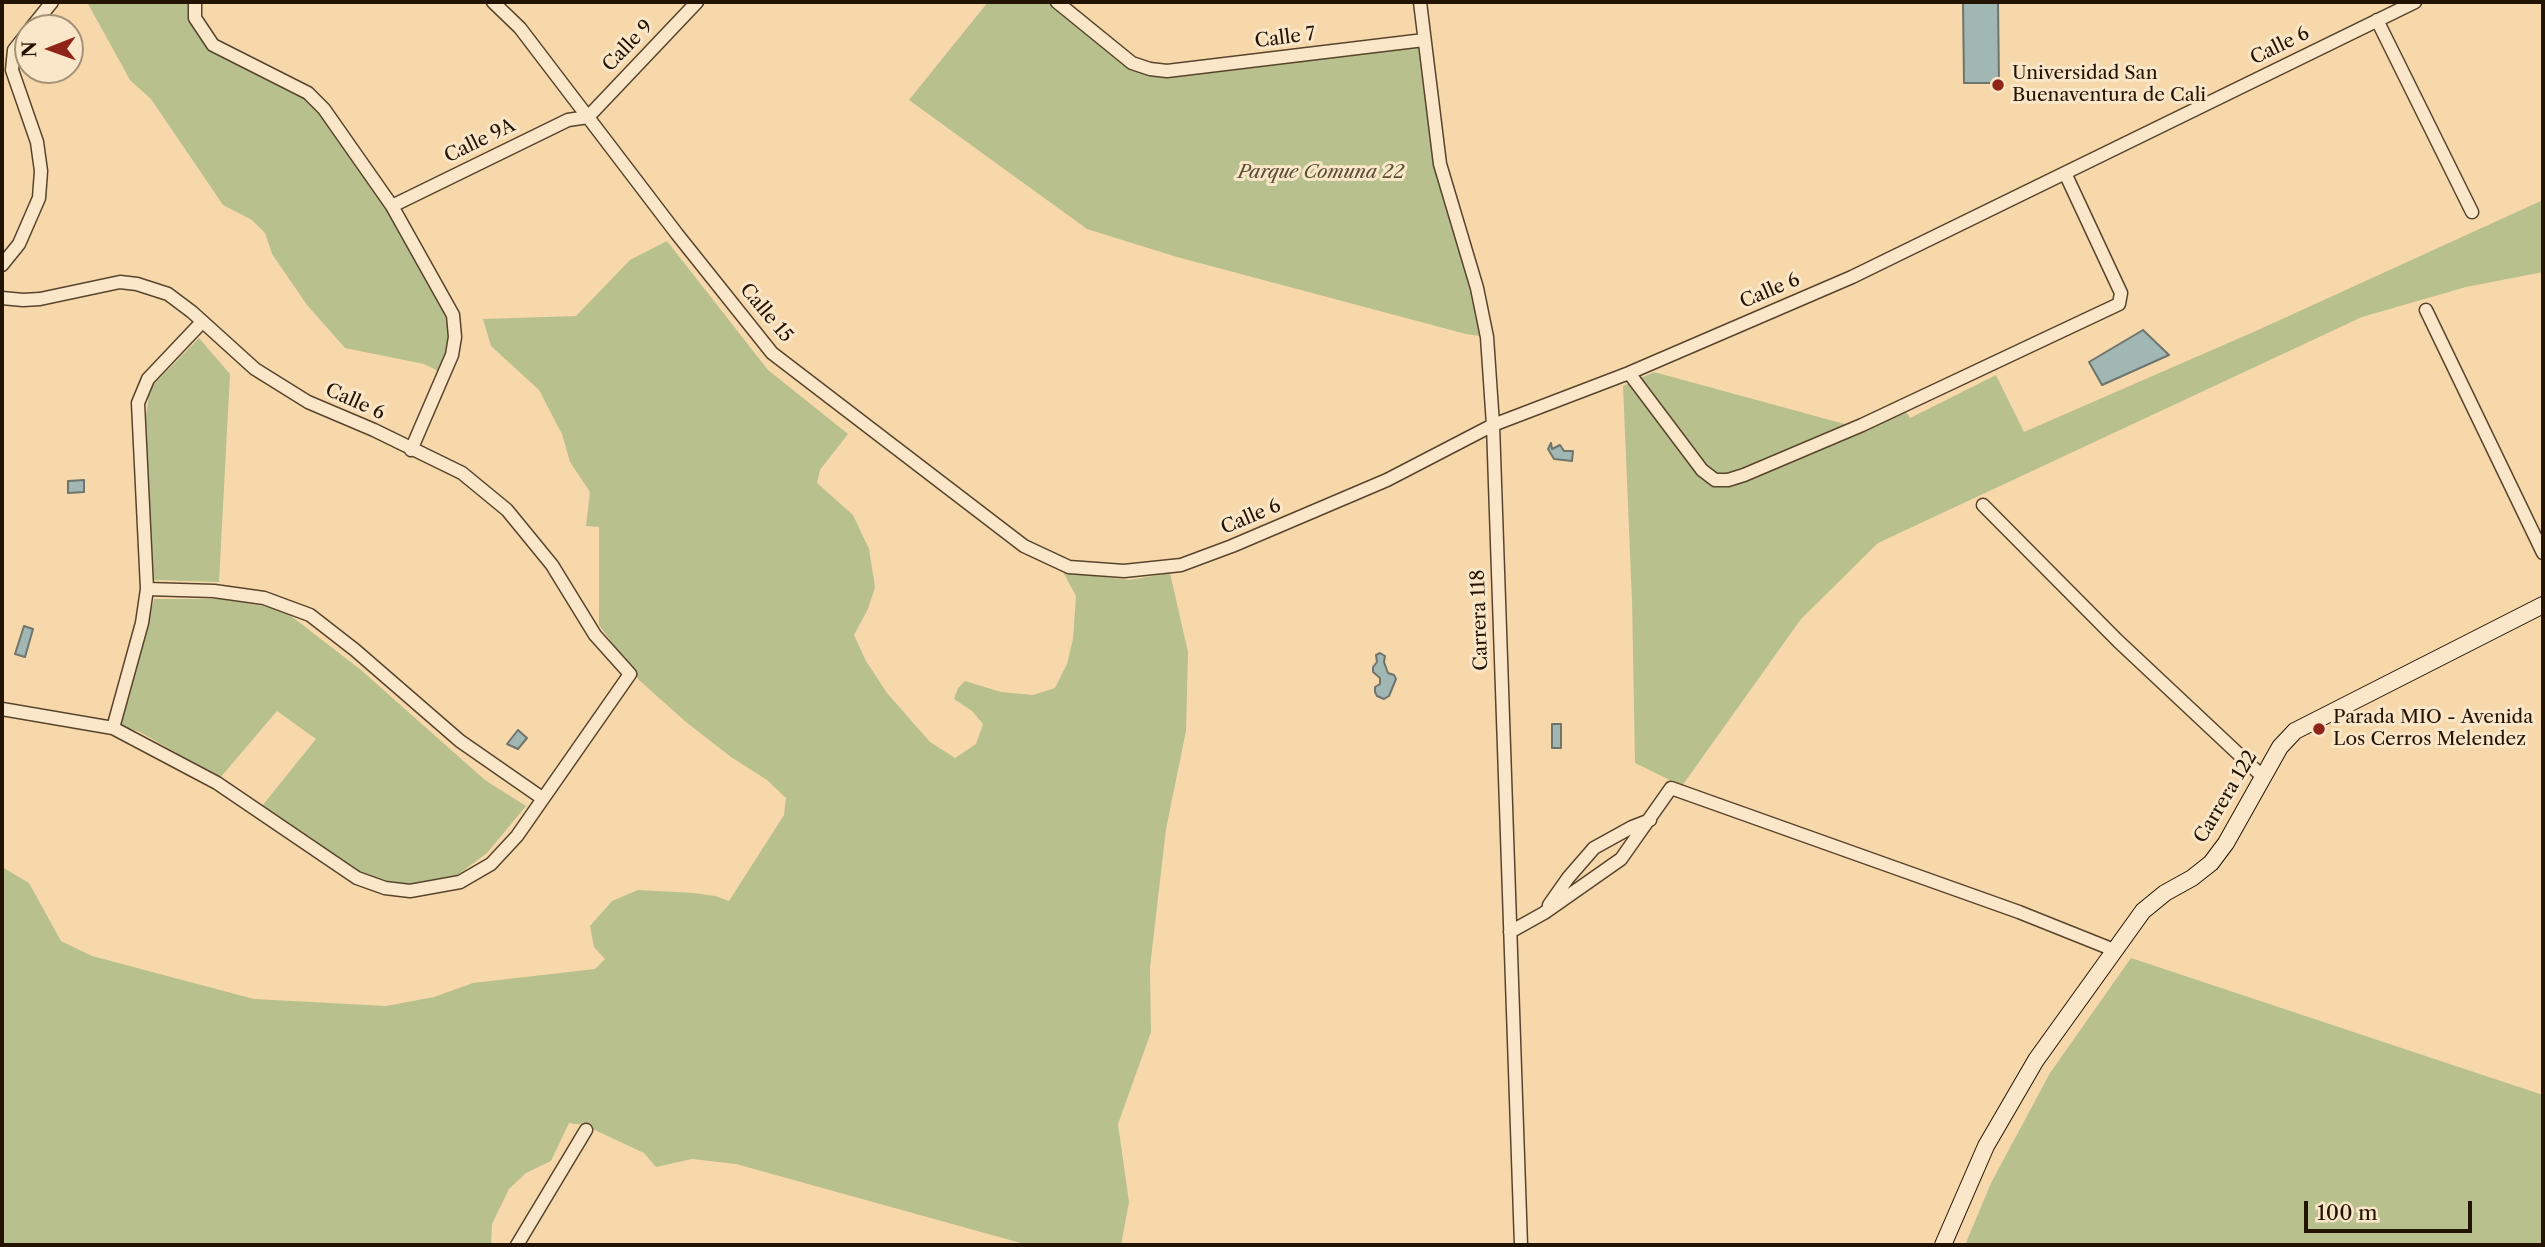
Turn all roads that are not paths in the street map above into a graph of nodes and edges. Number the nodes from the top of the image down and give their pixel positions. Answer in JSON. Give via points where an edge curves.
{"nodes":[{"id":1,"x":195,"y":2,"type":"edge"},
{"id":2,"x":493,"y":2,"type":"edge"},
{"id":3,"x":697,"y":2,"type":"edge"},
{"id":4,"x":1057,"y":2,"type":"edge"},
{"id":5,"x":1420,"y":2,"type":"edge"},
{"id":6,"x":2415,"y":2,"type":"edge"},
{"id":7,"x":2378,"y":20,"type":"junction"},
{"id":8,"x":1424,"y":40,"type":"junction"},
{"id":9,"x":14,"y":50,"type":"edge"},
{"id":10,"x":14,"y":76,"type":"edge"},
{"id":11,"x":17,"y":84,"type":"edge"},
{"id":12,"x":588,"y":117,"type":"junction"},
{"id":13,"x":2065,"y":173,"type":"junction"},
{"id":14,"x":392,"y":206,"type":"junction"},
{"id":15,"x":2472,"y":212,"type":"dead end"},
{"id":16,"x":2,"y":265,"type":"edge"},
{"id":17,"x":2,"y":298,"type":"edge"},
{"id":18,"x":2426,"y":310,"type":"dead end"},
{"id":19,"x":202,"y":322,"type":"junction"},
{"id":20,"x":1629,"y":373,"type":"junction"},
{"id":21,"x":1493,"y":425,"type":"junction"},
{"id":22,"x":411,"y":450,"type":"junction"},
{"id":23,"x":1983,"y":505,"type":"dead end"},
{"id":24,"x":2543,"y":553,"type":"edge"},
{"id":25,"x":1124,"y":571,"type":"joint"},
{"id":26,"x":147,"y":589,"type":"junction"},
{"id":27,"x":2543,"y":605,"type":"edge"},
{"id":28,"x":2,"y":709,"type":"edge"},
{"id":29,"x":113,"y":728,"type":"junction"},
{"id":30,"x":2263,"y":777,"type":"junction"},
{"id":31,"x":542,"y":798,"type":"junction"},
{"id":32,"x":1650,"y":820,"type":"junction"},
{"id":33,"x":1544,"y":913,"type":"junction"},
{"id":34,"x":1510,"y":932,"type":"junction"},
{"id":35,"x":2114,"y":950,"type":"junction"},
{"id":36,"x":586,"y":1130,"type":"dead end"},
{"id":37,"x":517,"y":1245,"type":"edge"},
{"id":38,"x":1521,"y":1245,"type":"edge"},
{"id":39,"x":1943,"y":1245,"type":"edge"}],
"edges":[{"from":1,"to":14,"type":"street","via":[[195,18],[214,45],[308,93],[324,109]]},
{"from":2,"to":12,"type":"street","name":"Calle 15","via":[[520,28]]},
{"from":3,"to":12,"type":"street","name":"Calle 9"},
{"from":4,"to":8,"type":"street","name":"Calle 7","via":[[1132,63],[1150,69],[1178,71]]},
{"from":5,"to":8,"type":"street","name":"Carrera 118"},
{"from":6,"to":7,"type":"street","name":"Calle 6"},
{"from":7,"to":13,"type":"street","name":"Calle 6"},
{"from":7,"to":15,"type":"street"},
{"from":8,"to":21,"type":"street","name":"Carrera 118","via":[[1440,164],[1487,337]]},
{"from":9,"to":10,"type":"street"},
{"from":11,"to":16,"type":"street","via":[[37,142],[39,198],[19,244]]},
{"from":12,"to":14,"type":"street","name":"Calle 9A","via":[[568,120]]},
{"from":12,"to":25,"type":"street","name":"Calle 15","via":[[772,353],[1024,546],[1069,567]]},
{"from":13,"to":20,"type":"street","name":"Calle 6","via":[[1852,277]]},
{"from":13,"to":20,"type":"street","via":[[2121,293],[2119,304],[1874,419],[1744,475],[1715,480],[1702,470]]},
{"from":14,"to":22,"type":"street","via":[[453,315],[456,337],[453,355]]},
{"from":17,"to":19,"type":"street","name":"Calle 6","via":[[23,300],[120,282],[137,284],[168,294]]},
{"from":18,"to":24,"type":"street"},
{"from":19,"to":22,"type":"street","name":"Calle 6","via":[[255,369],[308,402]]},
{"from":19,"to":26,"type":"street","via":[[148,379],[138,404]]},
{"from":20,"to":21,"type":"street","name":"Calle 6"},
{"from":21,"to":25,"type":"street","name":"Calle 6","via":[[1387,480],[1232,546],[1181,565]]},
{"from":21,"to":34,"type":"street","name":"Carrera 118"},
{"from":22,"to":31,"type":"street","name":"Calle 6","via":[[462,473],[507,510],[552,565],[595,635],[630,674]]},
{"from":23,"to":30,"type":"street"},
{"from":26,"to":29,"type":"street"},
{"from":26,"to":31,"type":"street","via":[[264,598],[310,615],[460,741]]},
{"from":27,"to":30,"type":"street","name":"Carrera 122","via":[[2295,732],[2280,747]]},
{"from":28,"to":29,"type":"street"},
{"from":29,"to":31,"type":"street","via":[[217,783],[357,878],[386,888],[410,891],[460,883],[491,864]]},
{"from":30,"to":35,"type":"street","name":"Carrera 122","via":[[2211,863],[2143,911]]},
{"from":32,"to":33,"type":"street","via":[[1620,859]]},
{"from":32,"to":33,"type":"street","via":[[1594,848]]},
{"from":32,"to":35,"type":"street","via":[[1671,788]]},
{"from":33,"to":34,"type":"street"},
{"from":34,"to":38,"type":"street","name":"Carrera 118"},
{"from":35,"to":39,"type":"street","name":"Carrera 122","via":[[2012,1098]]},
{"from":36,"to":37,"type":"street"}]}
